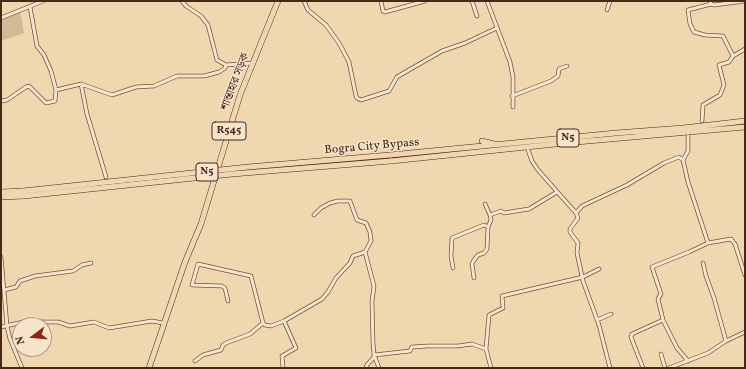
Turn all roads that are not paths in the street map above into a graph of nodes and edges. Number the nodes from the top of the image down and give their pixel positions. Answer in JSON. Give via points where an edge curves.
{"nodes":[{"id":1,"x":43,"y":1,"type":"edge"},
{"id":2,"x":182,"y":1,"type":"edge"},
{"id":3,"x":278,"y":1,"type":"edge"},
{"id":4,"x":304,"y":1,"type":"edge"},
{"id":5,"x":381,"y":1,"type":"edge"},
{"id":6,"x":425,"y":1,"type":"edge"},
{"id":7,"x":472,"y":1,"type":"edge"},
{"id":8,"x":487,"y":1,"type":"edge"},
{"id":9,"x":610,"y":1,"type":"edge"},
{"id":10,"x":745,"y":1,"type":"edge"},
{"id":11,"x":711,"y":2,"type":"edge"},
{"id":12,"x":30,"y":7,"type":"junction"},
{"id":13,"x":607,"y":10,"type":"dead end"},
{"id":14,"x":477,"y":16,"type":"dead end"},
{"id":15,"x":1,"y":18,"type":"edge"},
{"id":16,"x":497,"y":28,"type":"junction"},
{"id":17,"x":745,"y":49,"type":"edge"},
{"id":18,"x":733,"y":56,"type":"junction"},
{"id":19,"x":253,"y":63,"type":"junction"},
{"id":20,"x":226,"y":64,"type":"junction"},
{"id":21,"x":567,"y":66,"type":"dead end"},
{"id":22,"x":81,"y":84,"type":"junction"},
{"id":23,"x":56,"y":90,"type":"junction"},
{"id":24,"x":512,"y":96,"type":"junction"},
{"id":25,"x":1,"y":101,"type":"edge"},
{"id":26,"x":513,"y":106,"type":"dead end"},
{"id":27,"x":702,"y":121,"type":"dead end"},
{"id":28,"x":745,"y":121,"type":"edge"},
{"id":29,"x":745,"y":126,"type":"edge"},
{"id":30,"x":688,"y":136,"type":"dead end"},
{"id":31,"x":482,"y":141,"type":"dead end"},
{"id":32,"x":496,"y":145,"type":"junction"},
{"id":33,"x":528,"y":150,"type":"dead end"},
{"id":34,"x":391,"y":158,"type":"junction"},
{"id":35,"x":683,"y":160,"type":"junction"},
{"id":36,"x":106,"y":177,"type":"dead end"},
{"id":37,"x":1,"y":192,"type":"edge"},
{"id":38,"x":557,"y":192,"type":"junction"},
{"id":39,"x":23,"y":193,"type":"junction"},
{"id":40,"x":1,"y":197,"type":"edge"},
{"id":41,"x":485,"y":204,"type":"dead end"},
{"id":42,"x":576,"y":213,"type":"junction"},
{"id":43,"x":314,"y":215,"type":"dead end"},
{"id":44,"x":490,"y":215,"type":"junction"},
{"id":45,"x":488,"y":227,"type":"junction"},
{"id":46,"x":708,"y":243,"type":"junction"},
{"id":47,"x":365,"y":252,"type":"junction"},
{"id":48,"x":1,"y":258,"type":"edge"},
{"id":49,"x":91,"y":263,"type":"dead end"},
{"id":50,"x":703,"y":263,"type":"dead end"},
{"id":51,"x":453,"y":268,"type":"dead end"},
{"id":52,"x":599,"y":269,"type":"dead end"},
{"id":53,"x":745,"y":275,"type":"edge"},
{"id":54,"x":583,"y":277,"type":"junction"},
{"id":55,"x":474,"y":278,"type":"dead end"},
{"id":56,"x":4,"y":290,"type":"junction"},
{"id":57,"x":228,"y":301,"type":"dead end"},
{"id":58,"x":3,"y":310,"type":"edge"},
{"id":59,"x":611,"y":314,"type":"dead end"},
{"id":60,"x":597,"y":320,"type":"junction"},
{"id":61,"x":663,"y":320,"type":"junction"},
{"id":62,"x":284,"y":321,"type":"junction"},
{"id":63,"x":163,"y":323,"type":"junction"},
{"id":64,"x":263,"y":323,"type":"junction"},
{"id":65,"x":7,"y":326,"type":"junction"},
{"id":66,"x":1,"y":327,"type":"edge"},
{"id":67,"x":745,"y":332,"type":"edge"},
{"id":68,"x":726,"y":341,"type":"junction"},
{"id":69,"x":486,"y":349,"type":"junction"},
{"id":70,"x":661,"y":354,"type":"dead end"},
{"id":71,"x":374,"y":356,"type":"junction"},
{"id":72,"x":195,"y":361,"type":"dead end"},
{"id":73,"x":688,"y":361,"type":"junction"},
{"id":74,"x":22,"y":368,"type":"edge"},
{"id":75,"x":149,"y":368,"type":"edge"},
{"id":76,"x":284,"y":368,"type":"edge"},
{"id":77,"x":366,"y":368,"type":"edge"},
{"id":78,"x":379,"y":368,"type":"edge"},
{"id":79,"x":492,"y":368,"type":"edge"},
{"id":80,"x":610,"y":368,"type":"edge"},
{"id":81,"x":643,"y":368,"type":"edge"},
{"id":82,"x":665,"y":368,"type":"edge"},
{"id":83,"x":669,"y":368,"type":"edge"}],
"edges":[{"from":1,"to":12,"type":"street"},
{"from":2,"to":20,"type":"street","via":[[208,25],[217,60]]},
{"from":3,"to":19,"type":"main road","name":"শান্তাহার সড়ক","number":"R545"},
{"from":4,"to":16,"type":"street","via":[[308,10],[326,25],[340,43],[349,62],[356,96],[361,100],[389,91],[397,77],[442,51]]},
{"from":5,"to":6,"type":"street","via":[[385,12]]},
{"from":7,"to":14,"type":"street"},
{"from":8,"to":16,"type":"street"},
{"from":9,"to":13,"type":"street"},
{"from":10,"to":11,"type":"street","via":[[714,5]]},
{"from":11,"to":18,"type":"street","via":[[688,10],[690,24],[694,32],[705,36],[723,36]]},
{"from":12,"to":15,"type":"street"},
{"from":12,"to":23,"type":"street","via":[[37,46],[51,71]]},
{"from":16,"to":24,"type":"street","via":[[510,62],[513,77]]},
{"from":17,"to":18,"type":"street"},
{"from":18,"to":27,"type":"street","via":[[728,62],[719,65],[724,85],[720,95],[704,105]]},
{"from":19,"to":20,"type":"street"},
{"from":19,"to":63,"type":"main road","name":"শান্তাহার সড়ক","number":"R545","via":[[238,102],[201,224]]},
{"from":20,"to":22,"type":"street","via":[[219,72],[204,76],[177,76],[154,86],[136,87],[112,95]]},
{"from":21,"to":24,"type":"street","via":[[558,69],[558,76],[551,81]]},
{"from":22,"to":23,"type":"street"},
{"from":22,"to":36,"type":"street"},
{"from":23,"to":25,"type":"street","via":[[54,102],[46,103],[29,86]]},
{"from":24,"to":26,"type":"street"},
{"from":28,"to":32,"type":"main road","name":"Bogra City Bypass","number":"N5"},
{"from":29,"to":34,"type":"main road","name":"Bogra City Bypass","number":"N5"},
{"from":30,"to":35,"type":"street","via":[[688,151]]},
{"from":31,"to":32,"type":"main road"},
{"from":32,"to":34,"type":"main road","name":"Bogra City Bypass","number":"N5"},
{"from":33,"to":38,"type":"street","via":[[532,161]]},
{"from":34,"to":39,"type":"main road","name":"Bogra City Bypass","number":"N5","bridge":true},
{"from":35,"to":42,"type":"street","via":[[679,157],[664,163],[627,185],[582,206]]},
{"from":35,"to":46,"type":"street"},
{"from":37,"to":39,"type":"main road","name":"Bogra City Bypass","number":"N5"},
{"from":38,"to":42,"type":"street"},
{"from":38,"to":44,"type":"street","via":[[529,209],[504,213],[501,211]]},
{"from":39,"to":40,"type":"main road","name":"Bogra City Bypass","number":"N5"},
{"from":41,"to":44,"type":"street"},
{"from":42,"to":54,"type":"street","via":[[578,218],[570,232],[578,243],[577,253]]},
{"from":43,"to":47,"type":"street","via":[[330,203],[350,201],[357,220],[366,223],[370,232],[371,241]]},
{"from":44,"to":45,"type":"street"},
{"from":45,"to":51,"type":"street","via":[[484,225],[452,238]]},
{"from":45,"to":55,"type":"street","via":[[487,249],[478,255],[472,264]]},
{"from":46,"to":53,"type":"street","via":[[731,239]]},
{"from":46,"to":61,"type":"street","via":[[652,266],[661,294],[658,299]]},
{"from":47,"to":62,"type":"street","via":[[353,256],[322,299]]},
{"from":47,"to":71,"type":"street","via":[[374,286]]},
{"from":48,"to":56,"type":"street"},
{"from":49,"to":56,"type":"street","via":[[74,270],[35,276],[20,281],[16,288]]},
{"from":50,"to":68,"type":"street"},
{"from":52,"to":54,"type":"street"},
{"from":54,"to":60,"type":"street","via":[[586,293]]},
{"from":54,"to":69,"type":"street","via":[[502,296],[503,308],[489,315]]},
{"from":56,"to":58,"type":"street"},
{"from":57,"to":64,"type":"street","via":[[225,288],[222,286],[192,285],[198,264],[251,276]]},
{"from":58,"to":65,"type":"street"},
{"from":59,"to":60,"type":"street"},
{"from":60,"to":80,"type":"street"},
{"from":61,"to":73,"type":"street","via":[[677,348]]},
{"from":61,"to":81,"type":"street","via":[[632,334]]},
{"from":62,"to":64,"type":"street","via":[[271,326]]},
{"from":62,"to":76,"type":"street","via":[[296,348],[282,356]]},
{"from":63,"to":65,"type":"street","via":[[152,321],[109,328],[94,322],[70,326],[58,322],[23,322]]},
{"from":63,"to":75,"type":"main road","number":"R545"},
{"from":64,"to":72,"type":"street","via":[[250,334],[226,343],[221,350],[203,355]]},
{"from":65,"to":66,"type":"street"},
{"from":65,"to":74,"type":"street"},
{"from":67,"to":68,"type":"street"},
{"from":68,"to":73,"type":"street","via":[[708,353]]},
{"from":69,"to":71,"type":"street","via":[[472,344],[412,347],[407,351]]},
{"from":69,"to":79,"type":"street"},
{"from":70,"to":82,"type":"street"},
{"from":71,"to":77,"type":"street"},
{"from":71,"to":78,"type":"street"},
{"from":73,"to":83,"type":"street"}]}
